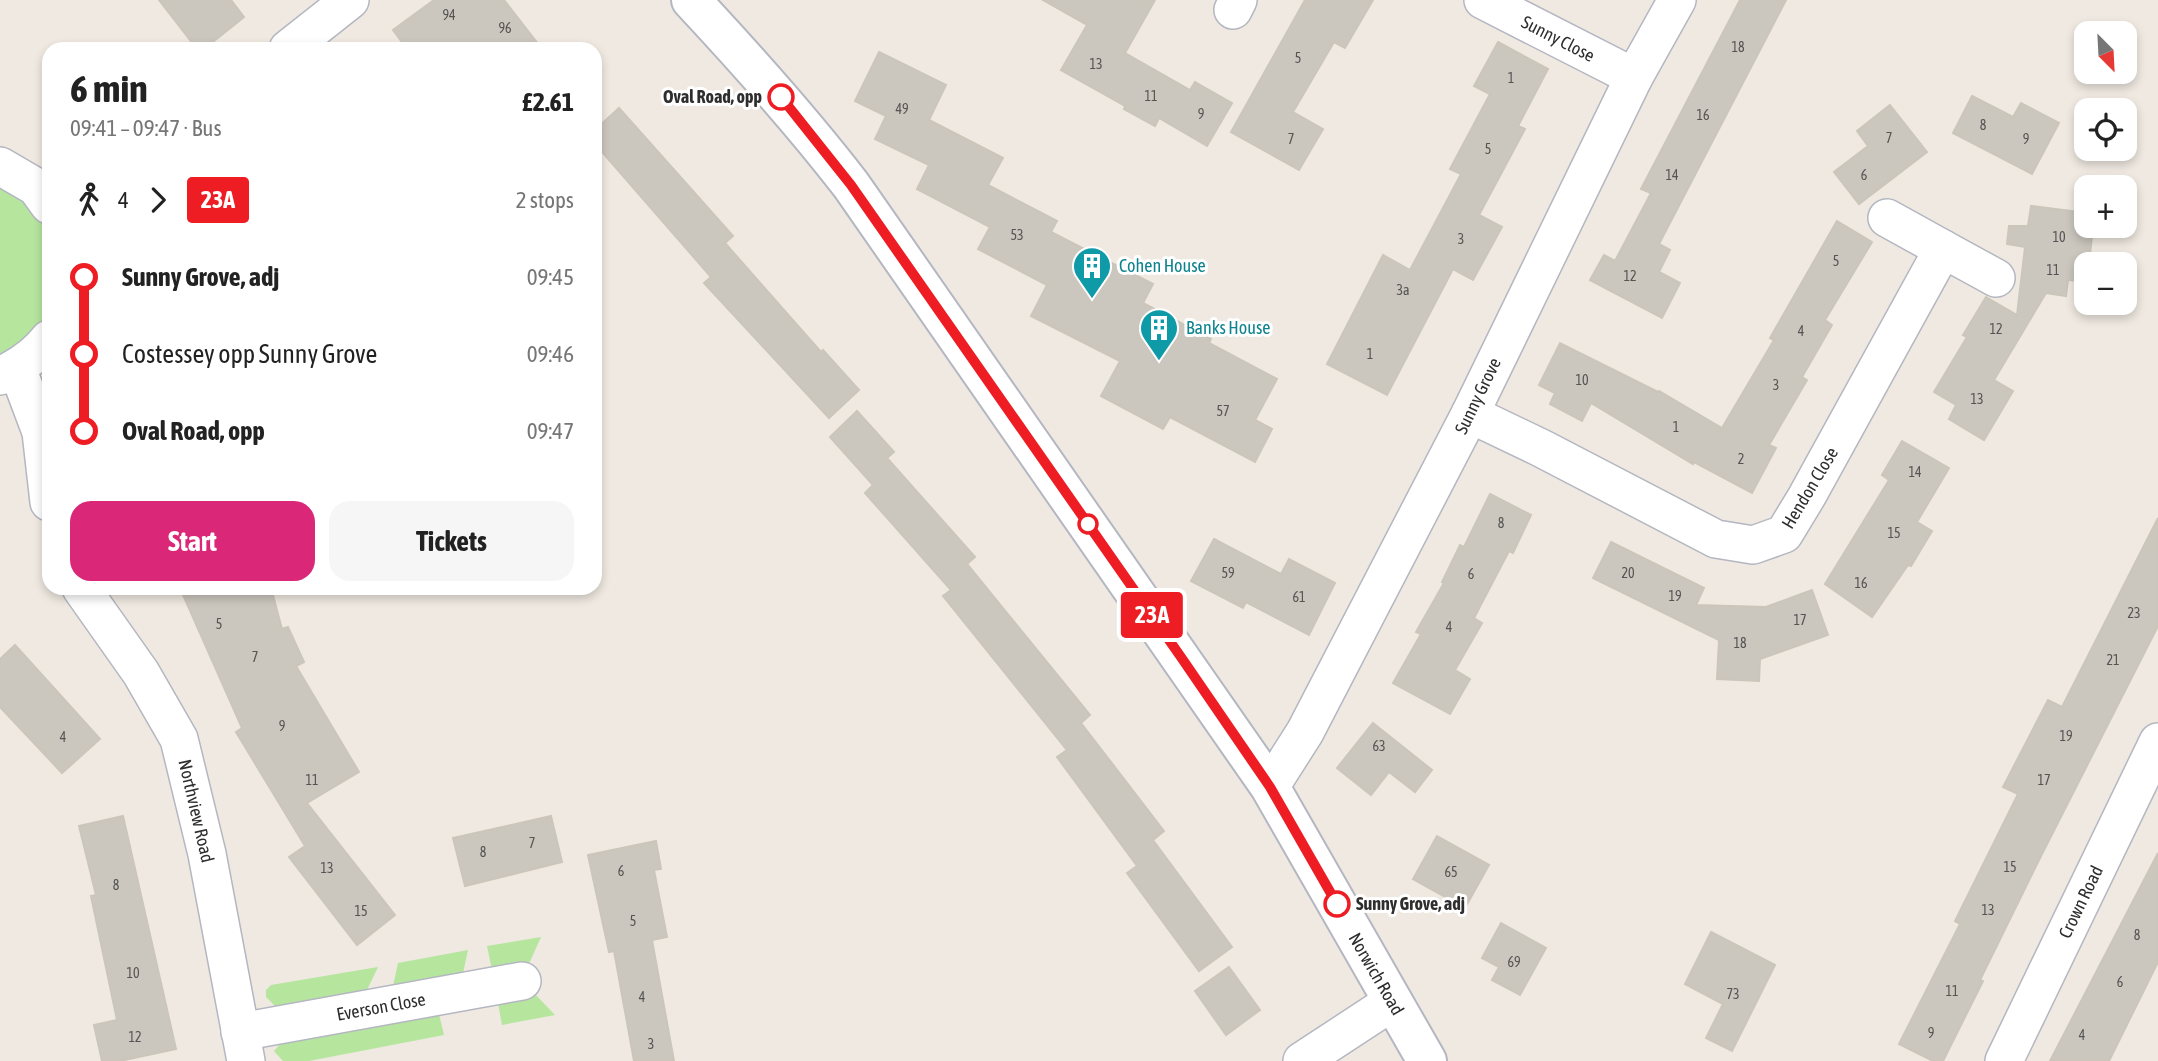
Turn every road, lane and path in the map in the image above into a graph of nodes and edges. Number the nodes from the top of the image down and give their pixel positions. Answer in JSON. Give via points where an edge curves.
{"nodes":[{"id":1,"x":350,"y":0,"type":"edge"},
{"id":2,"x":691,"y":0,"type":"edge"},
{"id":3,"x":1483,"y":0,"type":"edge"},
{"id":4,"x":1676,"y":0,"type":"edge"},
{"id":5,"x":297,"y":42,"type":"edge"},
{"id":6,"x":1634,"y":78,"type":"junction"},
{"id":7,"x":0,"y":166,"type":"edge"},
{"id":8,"x":42,"y":195,"type":"edge"},
{"id":9,"x":1887,"y":218,"type":"dead end"},
{"id":10,"x":1943,"y":249,"type":"junction"},
{"id":11,"x":1996,"y":278,"type":"dead end"},
{"id":12,"x":42,"y":349,"type":"edge"},
{"id":13,"x":8,"y":372,"type":"edge"},
{"id":14,"x":1469,"y":414,"type":"junction"},
{"id":15,"x":42,"y":441,"type":"edge"},
{"id":16,"x":85,"y":595,"type":"edge"},
{"id":17,"x":2158,"y":742,"type":"edge"},
{"id":18,"x":1270,"y":787,"type":"junction"},
{"id":19,"x":522,"y":981,"type":"dead end"},
{"id":20,"x":1392,"y":1002,"type":"junction"},
{"id":21,"x":243,"y":1047,"type":"edge"},
{"id":22,"x":1302,"y":1061,"type":"edge"},
{"id":23,"x":1427,"y":1061,"type":"edge"},
{"id":24,"x":2004,"y":1061,"type":"edge"}],
"edges":[{"from":1,"to":5,"type":"street"},
{"from":2,"to":18,"type":"street","name":"Norwich Road","via":[[810,131],[851,185]]},
{"from":3,"to":6,"type":"street","name":"Sunny Close"},
{"from":4,"to":6,"type":"street","name":"Sunny Grove"},
{"from":6,"to":14,"type":"street","name":"Sunny Grove"},
{"from":7,"to":8,"type":"street"},
{"from":9,"to":10,"type":"street"},
{"from":10,"to":11,"type":"street"},
{"from":10,"to":14,"type":"street","name":"Hendon Close","via":[[1784,534],[1753,545],[1716,539]]},
{"from":12,"to":13,"type":"street"},
{"from":13,"to":15,"type":"street"},
{"from":14,"to":18,"type":"street","name":"Sunny Grove","via":[[1305,732]]},
{"from":16,"to":21,"type":"street","name":"Northview Road","via":[[141,673],[179,738],[207,854]]},
{"from":17,"to":24,"type":"street","name":"Crown Road"},
{"from":18,"to":20,"type":"street","name":"Norwich Road"},
{"from":19,"to":21,"type":"street","name":"Everson Close"},
{"from":20,"to":22,"type":"street"},
{"from":20,"to":23,"type":"street","name":"Norwich Road"}]}
